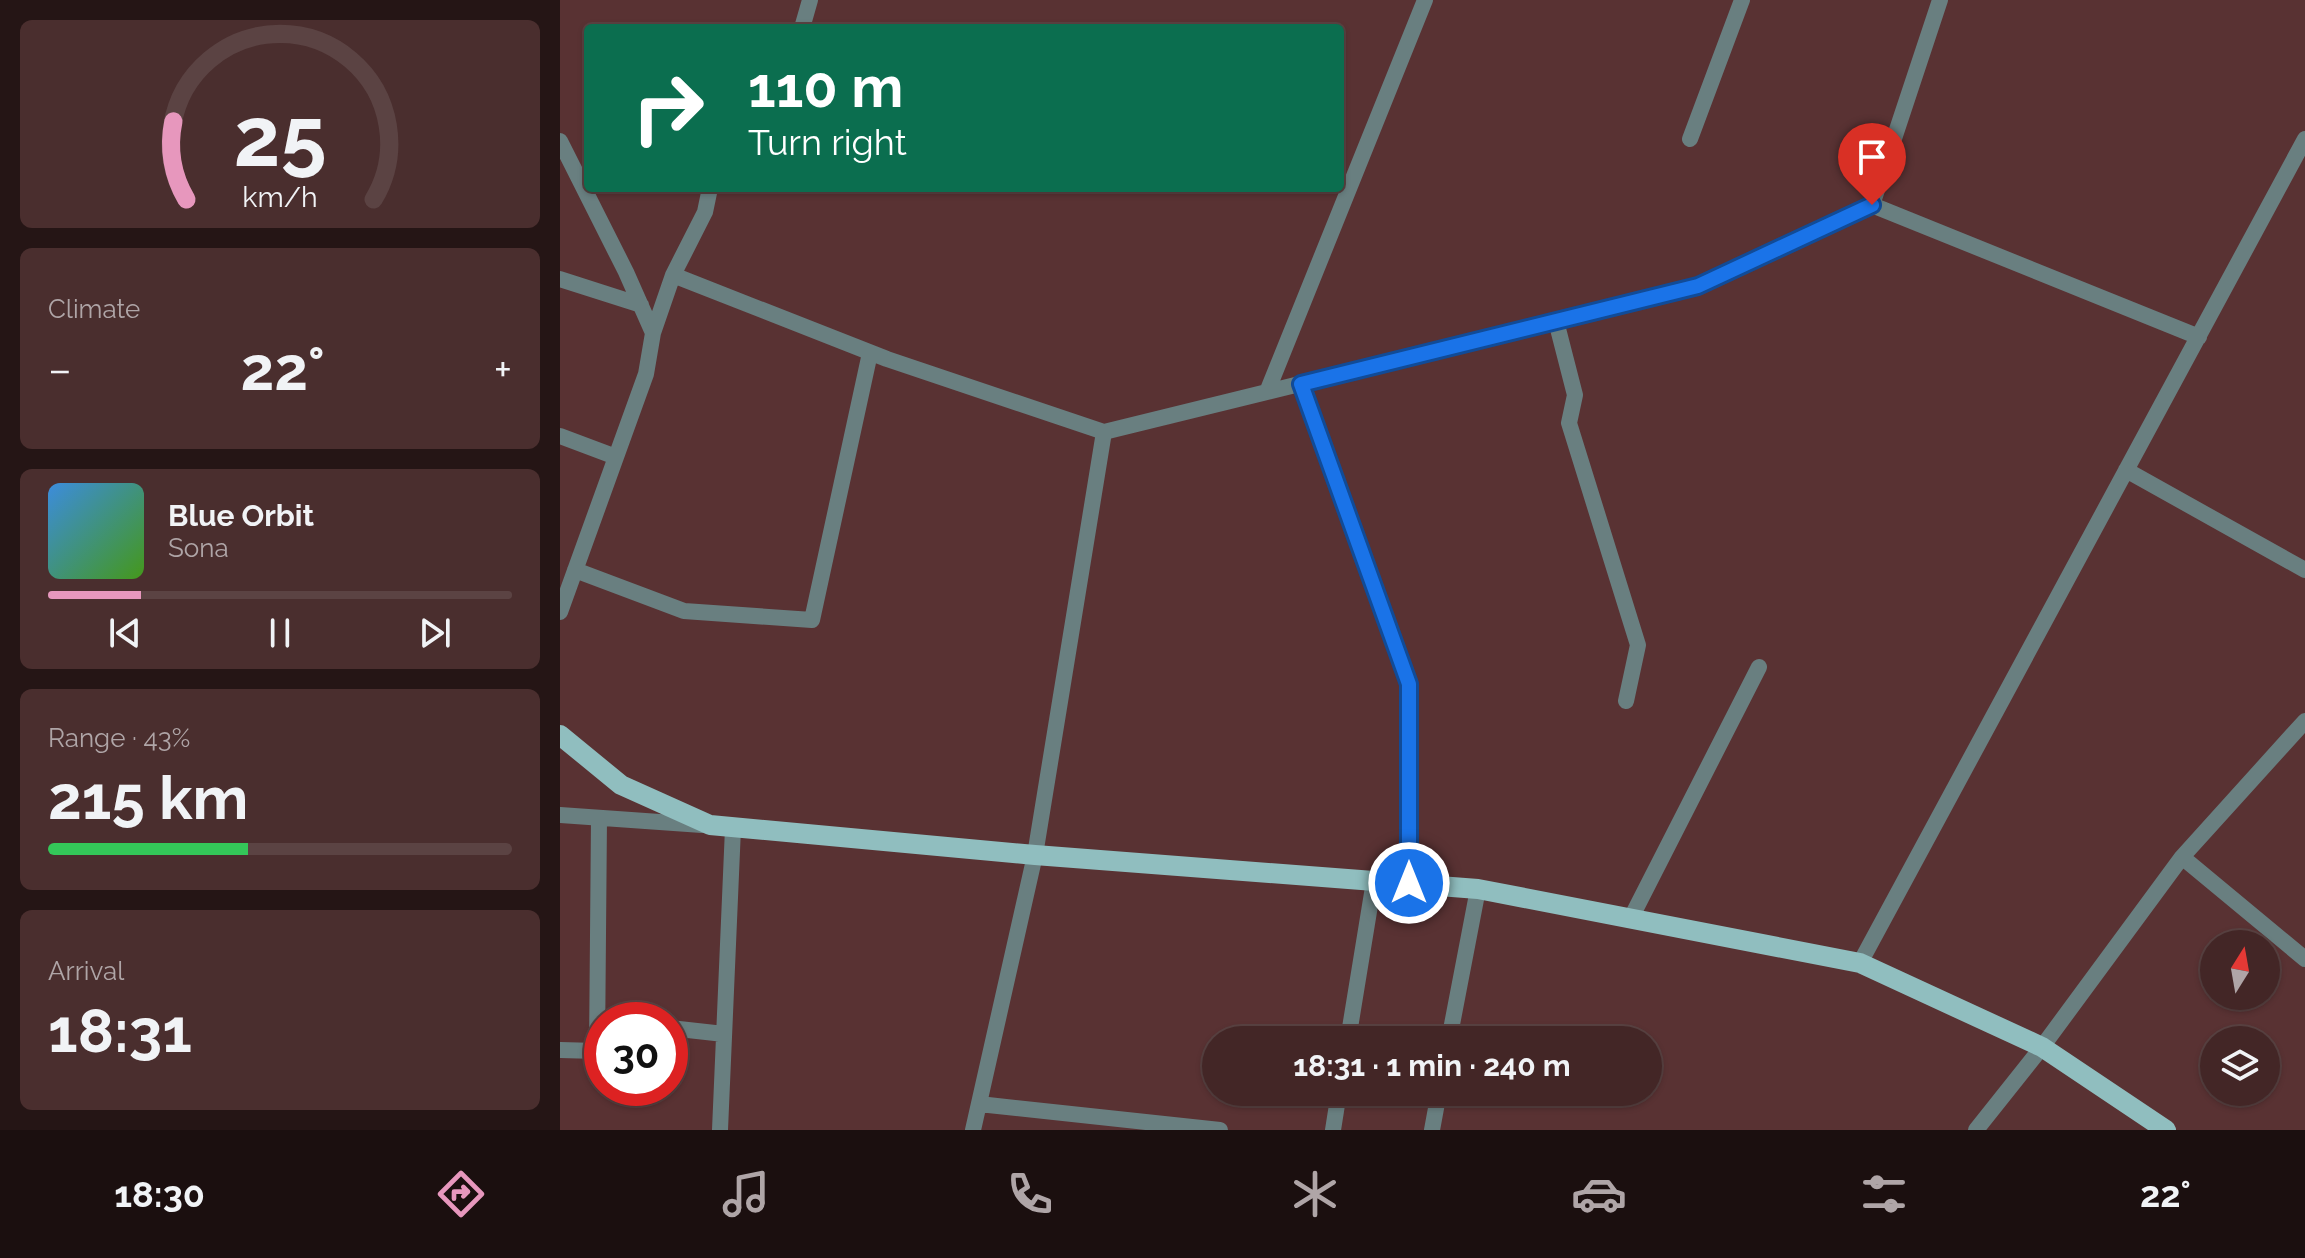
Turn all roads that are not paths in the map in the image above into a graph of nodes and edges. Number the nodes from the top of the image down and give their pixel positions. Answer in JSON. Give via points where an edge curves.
{"nodes":[{"id":1,"x":810,"y":0,"type":"edge"},
{"id":2,"x":1425,"y":0,"type":"edge"},
{"id":3,"x":1742,"y":0,"type":"edge"},
{"id":4,"x":1940,"y":0,"type":"edge"},
{"id":5,"x":803,"y":24,"type":"edge"},
{"id":6,"x":1690,"y":139,"type":"dead end"},
{"id":7,"x":2305,"y":139,"type":"edge"},
{"id":8,"x":560,"y":141,"type":"edge"},
{"id":9,"x":584,"y":190,"type":"edge"},
{"id":10,"x":585,"y":192,"type":"edge"},
{"id":11,"x":709,"y":192,"type":"edge"},
{"id":12,"x":1872,"y":205,"type":"junction"},
{"id":13,"x":673,"y":275,"type":"junction"},
{"id":14,"x":560,"y":279,"type":"edge"},
{"id":15,"x":641,"y":305,"type":"junction"},
{"id":16,"x":1556,"y":321,"type":"junction"},
{"id":17,"x":653,"y":333,"type":"junction"},
{"id":18,"x":2199,"y":337,"type":"junction"},
{"id":19,"x":870,"y":353,"type":"junction"},
{"id":20,"x":1301,"y":384,"type":"junction"},
{"id":21,"x":1267,"y":392,"type":"junction"},
{"id":22,"x":1104,"y":432,"type":"junction"},
{"id":23,"x":560,"y":436,"type":"edge"},
{"id":24,"x":616,"y":457,"type":"junction"},
{"id":25,"x":2126,"y":470,"type":"junction"},
{"id":26,"x":575,"y":570,"type":"junction"},
{"id":27,"x":2305,"y":570,"type":"edge"},
{"id":28,"x":560,"y":612,"type":"edge"},
{"id":29,"x":1759,"y":667,"type":"dead end"},
{"id":30,"x":1626,"y":701,"type":"dead end"},
{"id":31,"x":2305,"y":721,"type":"edge"},
{"id":32,"x":560,"y":735,"type":"edge"},
{"id":33,"x":560,"y":815,"type":"edge"},
{"id":34,"x":599,"y":818,"type":"junction"},
{"id":35,"x":710,"y":825,"type":"junction"},
{"id":36,"x":733,"y":828,"type":"junction"},
{"id":37,"x":1035,"y":855,"type":"junction"},
{"id":38,"x":2182,"y":857,"type":"junction"},
{"id":39,"x":1374,"y":881,"type":"junction"},
{"id":40,"x":1409,"y":883,"type":"junction"},
{"id":41,"x":1478,"y":889,"type":"junction"},
{"id":42,"x":1631,"y":918,"type":"junction"},
{"id":43,"x":2305,"y":959,"type":"edge"},
{"id":44,"x":1860,"y":963,"type":"junction"},
{"id":45,"x":599,"y":1002,"type":"edge"},
{"id":46,"x":1350,"y":1026,"type":"edge"},
{"id":47,"x":1452,"y":1026,"type":"edge"},
{"id":48,"x":688,"y":1030,"type":"edge"},
{"id":49,"x":724,"y":1034,"type":"junction"},
{"id":50,"x":584,"y":1047,"type":"edge"},
{"id":51,"x":2042,"y":1047,"type":"junction"},
{"id":52,"x":560,"y":1050,"type":"edge"},
{"id":53,"x":979,"y":1104,"type":"junction"},
{"id":54,"x":1337,"y":1106,"type":"edge"},
{"id":55,"x":1439,"y":1106,"type":"edge"},
{"id":56,"x":1438,"y":1127,"type":"edge"},
{"id":57,"x":720,"y":1130,"type":"edge"},
{"id":58,"x":973,"y":1130,"type":"edge"},
{"id":59,"x":1220,"y":1130,"type":"edge"},
{"id":60,"x":1333,"y":1130,"type":"edge"},
{"id":61,"x":1976,"y":1130,"type":"edge"},
{"id":62,"x":2166,"y":1130,"type":"edge"}],
"edges":[{"from":1,"to":5,"type":"street"},
{"from":2,"to":21,"type":"street"},
{"from":3,"to":6,"type":"street"},
{"from":4,"to":12,"type":"street"},
{"from":7,"to":18,"type":"street"},
{"from":8,"to":9,"type":"street"},
{"from":10,"to":15,"type":"street"},
{"from":11,"to":13,"type":"street","via":[[705,212]]},
{"from":12,"to":16,"type":"street","via":[[1698,286]]},
{"from":12,"to":18,"type":"street"},
{"from":13,"to":17,"type":"street"},
{"from":13,"to":19,"type":"street"},
{"from":14,"to":15,"type":"street"},
{"from":15,"to":17,"type":"street"},
{"from":16,"to":20,"type":"street"},
{"from":16,"to":30,"type":"street","via":[[1575,395],[1569,423],[1638,645]]},
{"from":17,"to":24,"type":"street","via":[[646,374]]},
{"from":18,"to":25,"type":"street"},
{"from":19,"to":22,"type":"street"},
{"from":19,"to":26,"type":"street","via":[[812,620],[684,611]]},
{"from":20,"to":21,"type":"street"},
{"from":20,"to":40,"type":"street","via":[[1409,684]]},
{"from":21,"to":22,"type":"street"},
{"from":22,"to":37,"type":"street"},
{"from":23,"to":24,"type":"street"},
{"from":24,"to":26,"type":"street"},
{"from":25,"to":27,"type":"street"},
{"from":25,"to":44,"type":"street"},
{"from":26,"to":28,"type":"street"},
{"from":29,"to":42,"type":"street"},
{"from":31,"to":38,"type":"street"},
{"from":32,"to":35,"type":"main road","via":[[621,785]]},
{"from":33,"to":34,"type":"street"},
{"from":34,"to":35,"type":"street"},
{"from":34,"to":45,"type":"street"},
{"from":35,"to":36,"type":"main road"},
{"from":36,"to":37,"type":"main road"},
{"from":36,"to":49,"type":"street"},
{"from":37,"to":39,"type":"main road"},
{"from":37,"to":53,"type":"street"},
{"from":38,"to":43,"type":"street"},
{"from":38,"to":51,"type":"street"},
{"from":39,"to":40,"type":"main road"},
{"from":39,"to":46,"type":"street"},
{"from":40,"to":41,"type":"main road"},
{"from":41,"to":42,"type":"main road"},
{"from":41,"to":47,"type":"street"},
{"from":42,"to":44,"type":"main road"},
{"from":44,"to":51,"type":"main road"},
{"from":48,"to":49,"type":"street"},
{"from":49,"to":57,"type":"street"},
{"from":50,"to":52,"type":"street"},
{"from":51,"to":61,"type":"street"},
{"from":51,"to":62,"type":"main road"},
{"from":53,"to":58,"type":"street"},
{"from":53,"to":59,"type":"street"},
{"from":54,"to":60,"type":"street"},
{"from":55,"to":56,"type":"street"}]}
